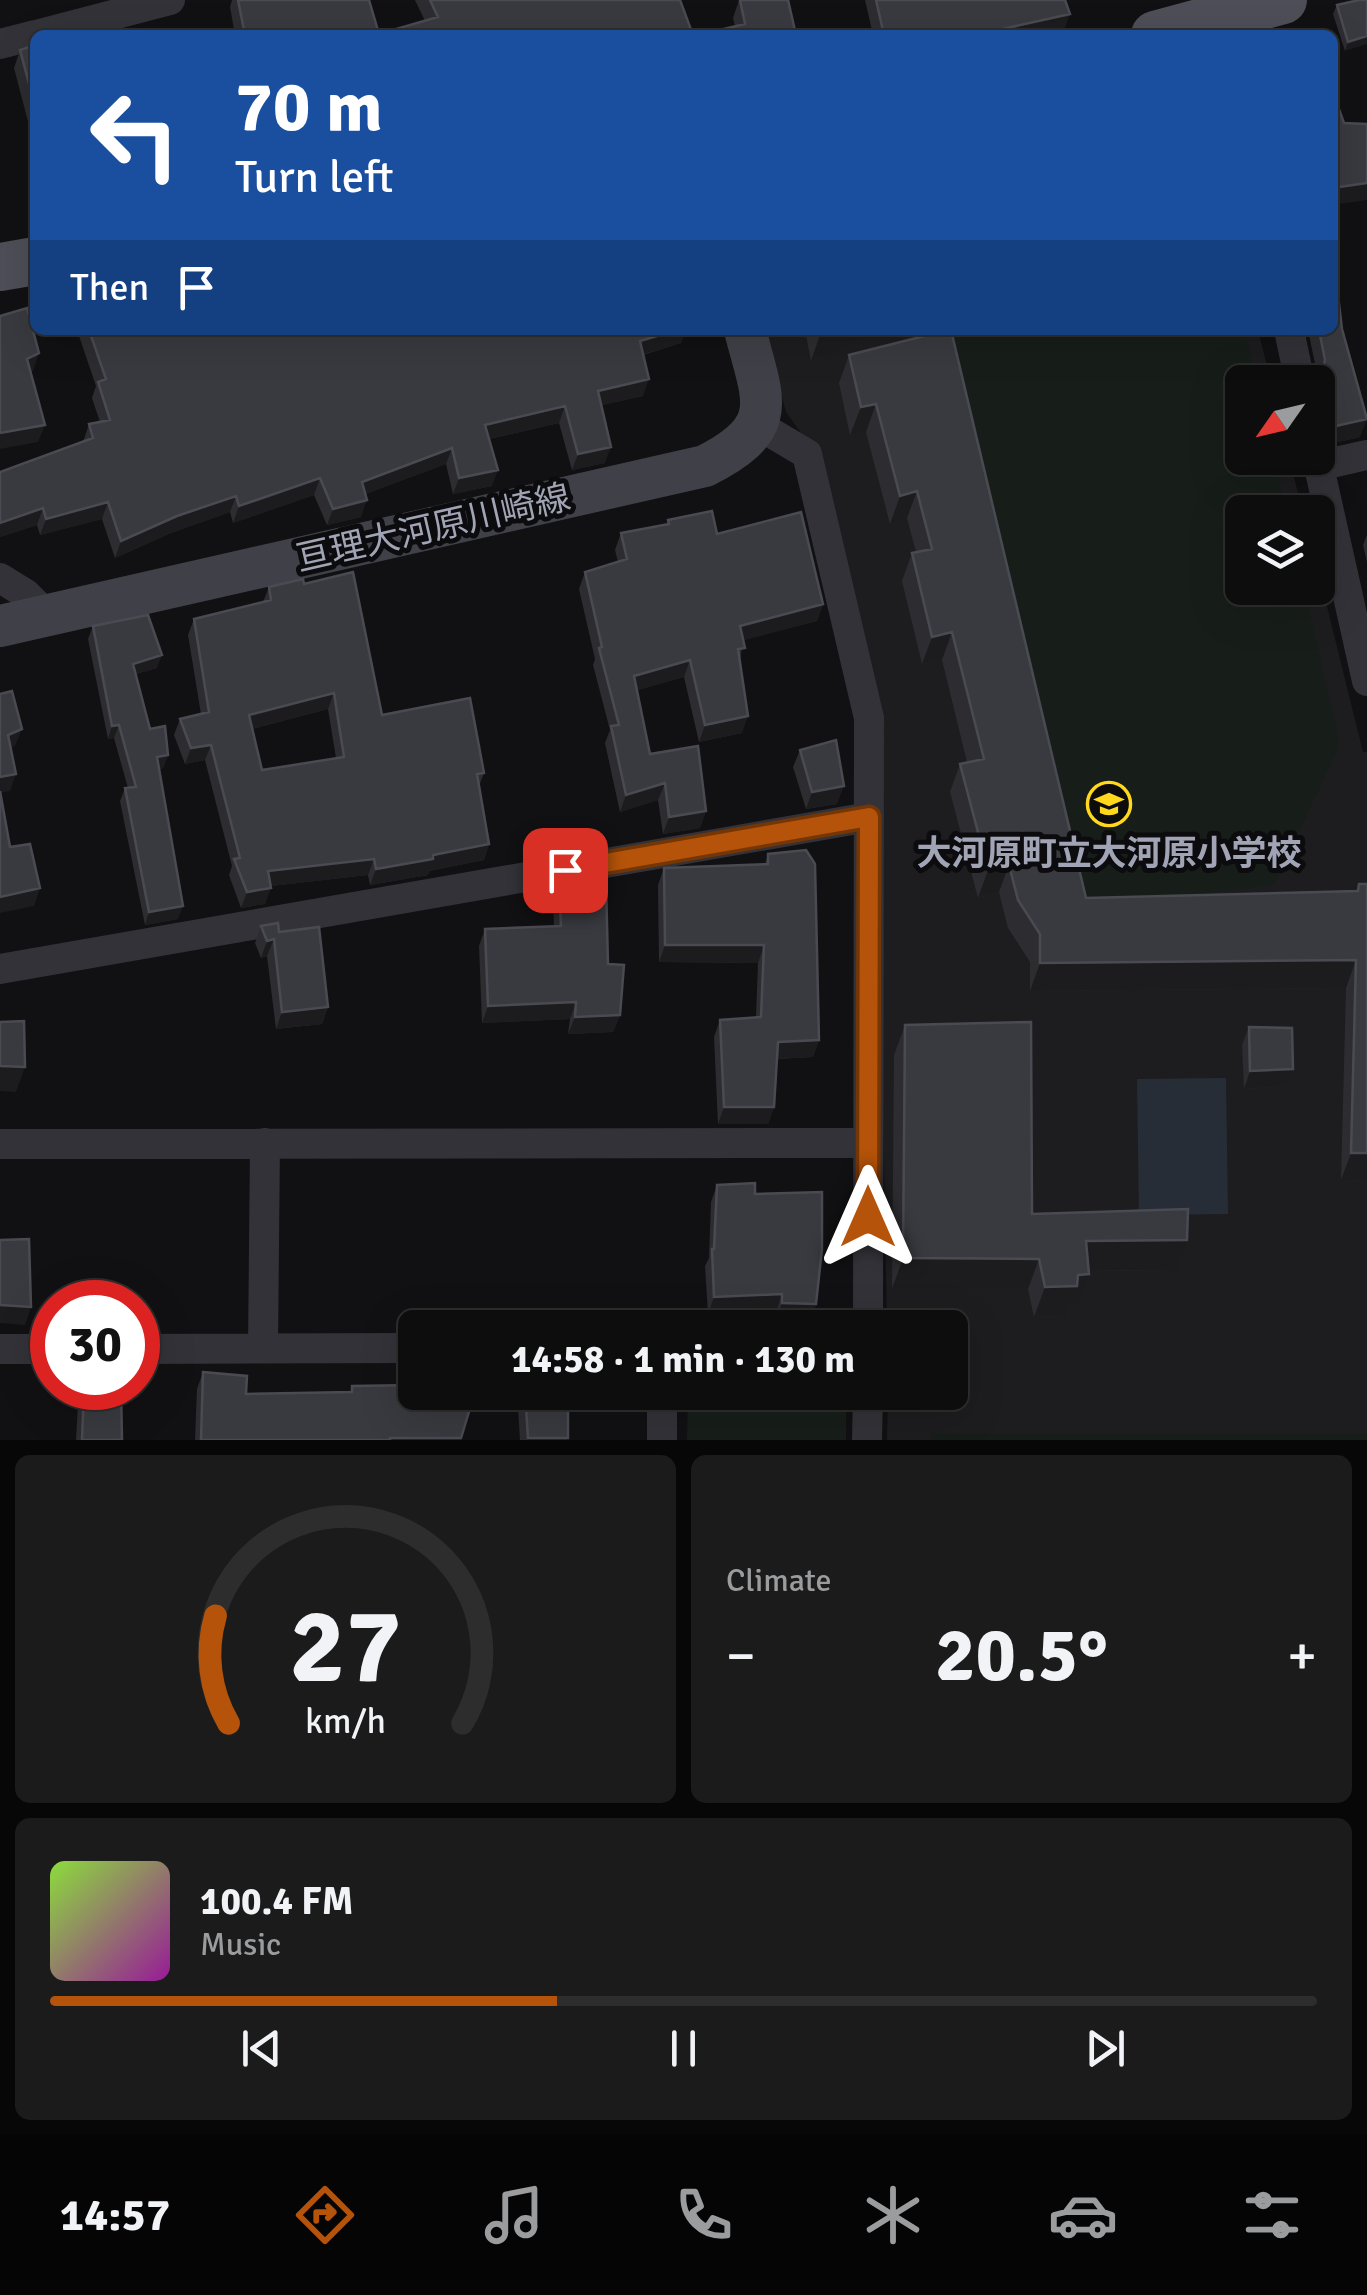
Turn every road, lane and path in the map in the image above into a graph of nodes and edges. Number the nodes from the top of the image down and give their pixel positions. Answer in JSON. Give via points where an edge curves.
{"nodes":[{"id":1,"x":170,"y":0,"type":"edge"},
{"id":2,"x":1258,"y":10,"type":"edge"},
{"id":3,"x":54,"y":30,"type":"edge"},
{"id":4,"x":1176,"y":30,"type":"edge"},
{"id":5,"x":30,"y":36,"type":"edge"},
{"id":6,"x":0,"y":44,"type":"edge"},
{"id":7,"x":30,"y":262,"type":"edge"},
{"id":8,"x":0,"y":267,"type":"edge"},
{"id":9,"x":746,"y":335,"type":"edge"},
{"id":10,"x":1289,"y":335,"type":"edge"},
{"id":11,"x":1296,"y":365,"type":"edge"},
{"id":12,"x":758,"y":425,"type":"junction"},
{"id":13,"x":1367,"y":455,"type":"edge"},
{"id":14,"x":1335,"y":460,"type":"edge"},
{"id":15,"x":1321,"y":475,"type":"edge"},
{"id":16,"x":0,"y":578,"type":"edge"},
{"id":17,"x":47,"y":615,"type":"junction"},
{"id":18,"x":1361,"y":625,"type":"edge"},
{"id":19,"x":0,"y":626,"type":"edge"},
{"id":20,"x":1367,"y":681,"type":"edge"},
{"id":21,"x":869,"y":817,"type":"junction"},
{"id":22,"x":0,"y":969,"type":"edge"},
{"id":23,"x":265,"y":1143,"type":"junction"},
{"id":24,"x":868,"y":1143,"type":"junction"},
{"id":25,"x":0,"y":1144,"type":"edge"},
{"id":26,"x":868,"y":1310,"type":"edge"},
{"id":27,"x":263,"y":1348,"type":"junction"},
{"id":28,"x":398,"y":1348,"type":"edge"},
{"id":29,"x":0,"y":1349,"type":"edge"},
{"id":30,"x":30,"y":1349,"type":"edge"},
{"id":31,"x":160,"y":1349,"type":"edge"},
{"id":32,"x":662,"y":1410,"type":"edge"},
{"id":33,"x":868,"y":1410,"type":"edge"},
{"id":34,"x":662,"y":1440,"type":"edge"},
{"id":35,"x":868,"y":1440,"type":"edge"}],
"edges":[{"from":1,"to":3,"type":"street"},
{"from":2,"to":4,"type":"main road"},
{"from":5,"to":6,"type":"street"},
{"from":7,"to":8,"type":"main road"},
{"from":9,"to":12,"type":"street","via":[[762,399]]},
{"from":10,"to":11,"type":"street"},
{"from":12,"to":17,"type":"street","name":"亘理大河原川崎線","via":[[705,466]]},
{"from":12,"to":21,"type":"street","via":[[807,454],[869,718]]},
{"from":13,"to":14,"type":"street"},
{"from":15,"to":18,"type":"street"},
{"from":16,"to":17,"type":"street"},
{"from":17,"to":19,"type":"street","name":"亘理大河原川崎線"},
{"from":18,"to":20,"type":"street"},
{"from":21,"to":22,"type":"street"},
{"from":21,"to":24,"type":"street"},
{"from":23,"to":24,"type":"street"},
{"from":23,"to":25,"type":"street"},
{"from":23,"to":27,"type":"street"},
{"from":24,"to":26,"type":"street"},
{"from":27,"to":28,"type":"street"},
{"from":27,"to":31,"type":"street"},
{"from":29,"to":30,"type":"street"},
{"from":32,"to":34,"type":"street"},
{"from":33,"to":35,"type":"street"}]}
